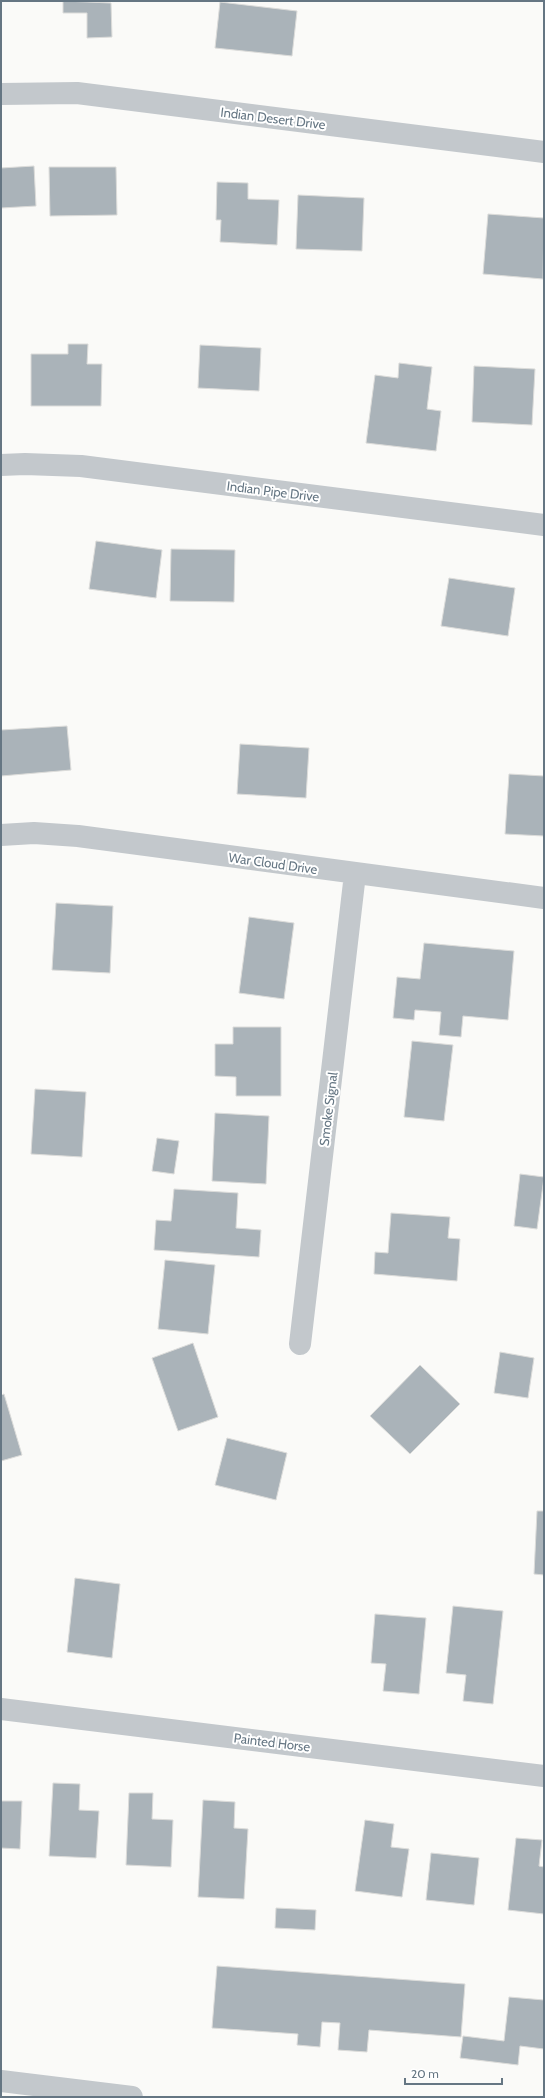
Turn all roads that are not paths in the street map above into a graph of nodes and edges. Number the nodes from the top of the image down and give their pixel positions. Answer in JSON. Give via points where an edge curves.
{"nodes":[{"id":1,"x":1,"y":94,"type":"edge"},
{"id":2,"x":544,"y":152,"type":"edge"},
{"id":3,"x":1,"y":465,"type":"edge"},
{"id":4,"x":544,"y":526,"type":"edge"},
{"id":5,"x":1,"y":835,"type":"edge"},
{"id":6,"x":355,"y":874,"type":"junction"},
{"id":7,"x":544,"y":898,"type":"edge"},
{"id":8,"x":300,"y":1344,"type":"dead end"},
{"id":9,"x":1,"y":1709,"type":"edge"},
{"id":10,"x":544,"y":1776,"type":"edge"},
{"id":11,"x":1,"y":2081,"type":"edge"},
{"id":12,"x":132,"y":2097,"type":"edge"}],
"edges":[{"from":1,"to":2,"type":"street","name":"Indian Desert Drive","via":[[77,94]]},
{"from":3,"to":4,"type":"street","name":"Indian Pipe Drive","via":[[81,466]]},
{"from":5,"to":6,"type":"street","name":"War Cloud Drive","via":[[34,833],[78,836]]},
{"from":6,"to":7,"type":"street","name":"War Cloud Drive"},
{"from":6,"to":8,"type":"street","name":"Smoke Signal"},
{"from":9,"to":10,"type":"street","name":"Painted Horse"},
{"from":11,"to":12,"type":"street"}]}
